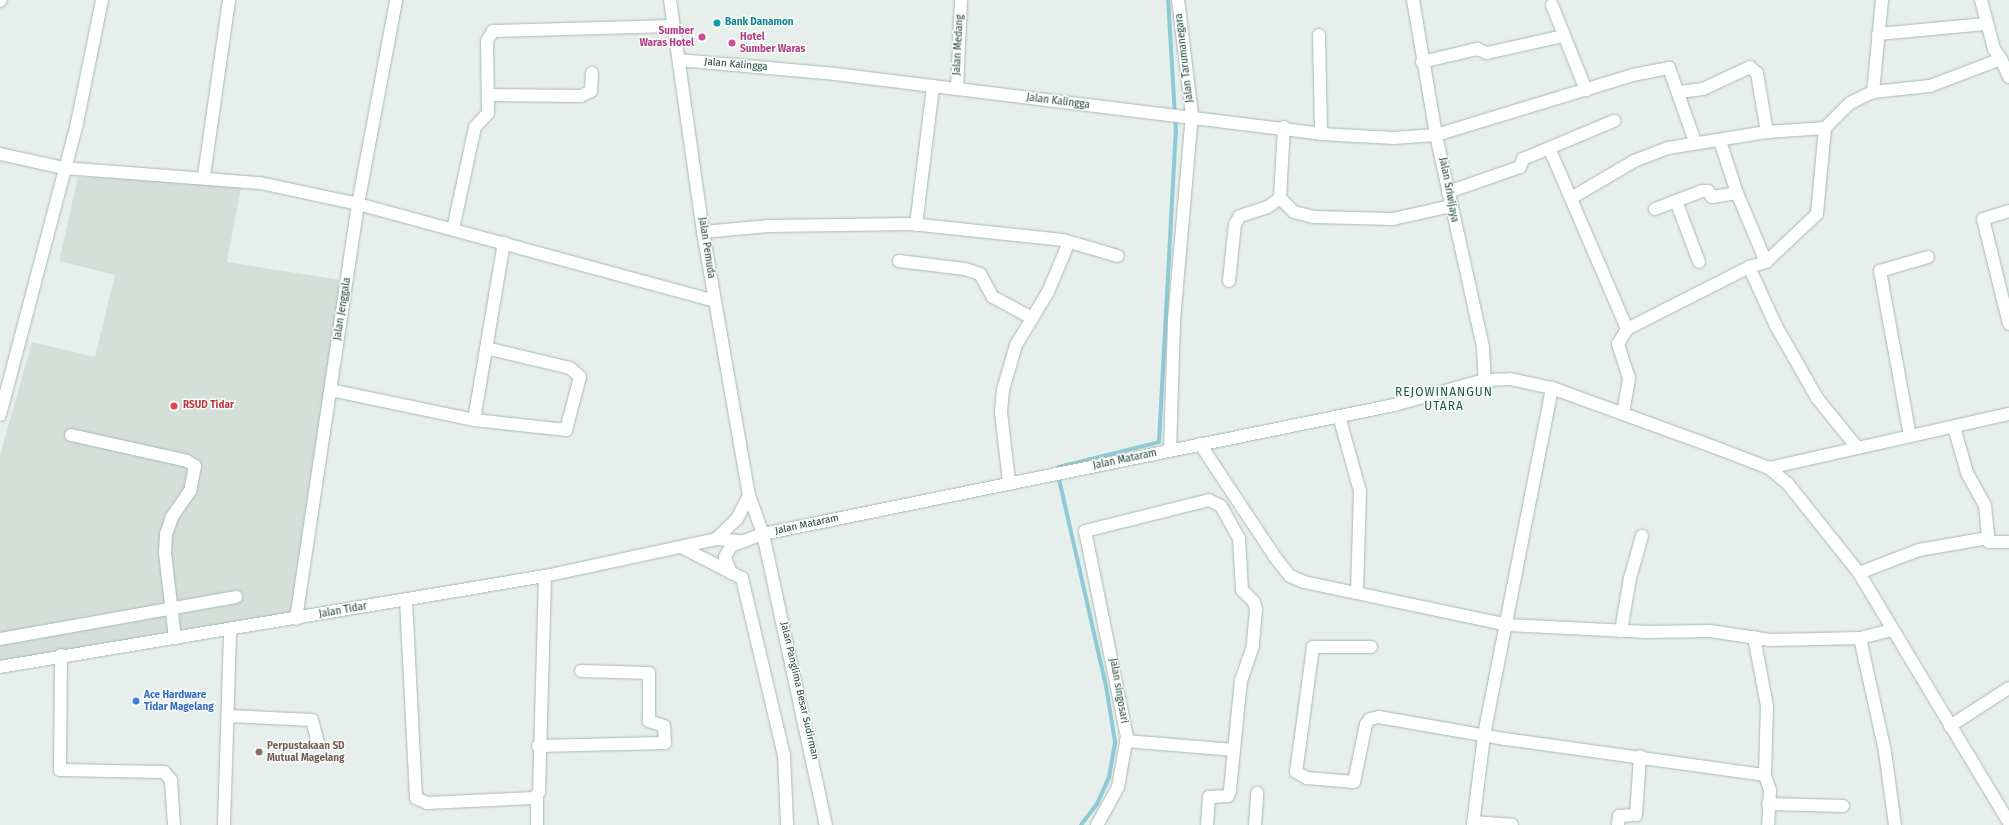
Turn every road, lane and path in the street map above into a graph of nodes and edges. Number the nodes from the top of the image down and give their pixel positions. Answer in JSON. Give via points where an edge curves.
{"nodes":[{"id":1,"x":102,"y":0,"type":"edge"},
{"id":2,"x":229,"y":0,"type":"edge"},
{"id":3,"x":396,"y":0,"type":"edge"},
{"id":4,"x":670,"y":0,"type":"edge"},
{"id":5,"x":961,"y":0,"type":"edge"},
{"id":6,"x":1178,"y":0,"type":"edge"},
{"id":7,"x":1413,"y":0,"type":"edge"},
{"id":8,"x":1882,"y":0,"type":"edge"},
{"id":9,"x":1981,"y":0,"type":"edge"},
{"id":10,"x":1552,"y":5,"type":"dead end"},
{"id":11,"x":1986,"y":24,"type":"junction"},
{"id":12,"x":674,"y":26,"type":"junction"},
{"id":13,"x":1878,"y":34,"type":"junction"},
{"id":14,"x":1319,"y":35,"type":"dead end"},
{"id":15,"x":1563,"y":36,"type":"junction"},
{"id":16,"x":2001,"y":59,"type":"junction"},
{"id":17,"x":679,"y":60,"type":"junction"},
{"id":18,"x":1422,"y":62,"type":"junction"},
{"id":19,"x":592,"y":73,"type":"dead end"},
{"id":20,"x":2009,"y":77,"type":"edge"},
{"id":21,"x":933,"y":86,"type":"junction"},
{"id":22,"x":957,"y":89,"type":"junction"},
{"id":23,"x":1586,"y":90,"type":"junction"},
{"id":24,"x":1679,"y":92,"type":"junction"},
{"id":25,"x":1873,"y":92,"type":"junction"},
{"id":26,"x":488,"y":95,"type":"junction"},
{"id":27,"x":1192,"y":115,"type":"junction"},
{"id":28,"x":1614,"y":121,"type":"dead end"},
{"id":29,"x":1284,"y":126,"type":"junction"},
{"id":30,"x":1825,"y":128,"type":"junction"},
{"id":31,"x":1768,"y":132,"type":"junction"},
{"id":32,"x":1321,"y":134,"type":"junction"},
{"id":33,"x":1436,"y":135,"type":"junction"},
{"id":34,"x":1720,"y":141,"type":"junction"},
{"id":35,"x":1694,"y":142,"type":"junction"},
{"id":36,"x":1550,"y":150,"type":"junction"},
{"id":37,"x":0,"y":154,"type":"edge"},
{"id":38,"x":64,"y":168,"type":"junction"},
{"id":39,"x":204,"y":176,"type":"junction"},
{"id":40,"x":1448,"y":192,"type":"junction"},
{"id":41,"x":1737,"y":193,"type":"junction"},
{"id":42,"x":1573,"y":197,"type":"junction"},
{"id":43,"x":1280,"y":198,"type":"junction"},
{"id":44,"x":1676,"y":201,"type":"junction"},
{"id":45,"x":358,"y":204,"type":"junction"},
{"id":46,"x":1451,"y":206,"type":"junction"},
{"id":47,"x":1655,"y":209,"type":"dead end"},
{"id":48,"x":2009,"y":211,"type":"edge"},
{"id":49,"x":916,"y":225,"type":"junction"},
{"id":50,"x":453,"y":229,"type":"junction"},
{"id":51,"x":703,"y":232,"type":"junction"},
{"id":52,"x":1069,"y":242,"type":"junction"},
{"id":53,"x":504,"y":243,"type":"junction"},
{"id":54,"x":1118,"y":256,"type":"dead end"},
{"id":55,"x":1928,"y":257,"type":"dead end"},
{"id":56,"x":899,"y":261,"type":"dead end"},
{"id":57,"x":1699,"y":262,"type":"dead end"},
{"id":58,"x":1766,"y":262,"type":"junction"},
{"id":59,"x":1749,"y":267,"type":"junction"},
{"id":60,"x":1229,"y":281,"type":"dead end"},
{"id":61,"x":715,"y":301,"type":"junction"},
{"id":62,"x":1032,"y":318,"type":"junction"},
{"id":63,"x":2009,"y":324,"type":"edge"},
{"id":64,"x":1627,"y":329,"type":"junction"},
{"id":65,"x":486,"y":348,"type":"junction"},
{"id":66,"x":1485,"y":380,"type":"junction"},
{"id":67,"x":1552,"y":388,"type":"junction"},
{"id":68,"x":331,"y":390,"type":"junction"},
{"id":69,"x":1622,"y":413,"type":"junction"},
{"id":70,"x":2009,"y":414,"type":"edge"},
{"id":71,"x":0,"y":415,"type":"edge"},
{"id":72,"x":1338,"y":416,"type":"junction"},
{"id":73,"x":474,"y":420,"type":"junction"},
{"id":74,"x":1954,"y":427,"type":"junction"},
{"id":75,"x":71,"y":435,"type":"dead end"},
{"id":76,"x":1910,"y":436,"type":"junction"},
{"id":77,"x":1200,"y":444,"type":"junction"},
{"id":78,"x":1856,"y":446,"type":"junction"},
{"id":79,"x":1170,"y":450,"type":"junction"},
{"id":80,"x":1769,"y":468,"type":"junction"},
{"id":81,"x":1009,"y":482,"type":"junction"},
{"id":82,"x":749,"y":495,"type":"junction"},
{"id":83,"x":763,"y":534,"type":"junction"},
{"id":84,"x":1642,"y":536,"type":"dead end"},
{"id":85,"x":1988,"y":538,"type":"junction"},
{"id":86,"x":716,"y":539,"type":"junction"},
{"id":87,"x":741,"y":541,"type":"junction"},
{"id":88,"x":2009,"y":542,"type":"edge"},
{"id":89,"x":685,"y":548,"type":"junction"},
{"id":90,"x":731,"y":573,"type":"junction"},
{"id":91,"x":1858,"y":574,"type":"junction"},
{"id":92,"x":545,"y":576,"type":"junction"},
{"id":93,"x":1357,"y":593,"type":"junction"},
{"id":94,"x":236,"y":596,"type":"dead end"},
{"id":95,"x":406,"y":600,"type":"junction"},
{"id":96,"x":174,"y":609,"type":"junction"},
{"id":97,"x":296,"y":619,"type":"junction"},
{"id":98,"x":1508,"y":625,"type":"junction"},
{"id":99,"x":230,"y":630,"type":"junction"},
{"id":100,"x":1892,"y":630,"type":"junction"},
{"id":101,"x":1621,"y":631,"type":"junction"},
{"id":102,"x":1754,"y":637,"type":"junction"},
{"id":103,"x":175,"y":638,"type":"junction"},
{"id":104,"x":1860,"y":638,"type":"junction"},
{"id":105,"x":0,"y":639,"type":"edge"},
{"id":106,"x":1371,"y":647,"type":"dead end"},
{"id":107,"x":61,"y":655,"type":"junction"},
{"id":108,"x":0,"y":667,"type":"edge"},
{"id":109,"x":581,"y":671,"type":"dead end"},
{"id":110,"x":2009,"y":688,"type":"edge"},
{"id":111,"x":228,"y":716,"type":"junction"},
{"id":112,"x":1950,"y":726,"type":"junction"},
{"id":113,"x":1484,"y":735,"type":"junction"},
{"id":114,"x":1126,"y":741,"type":"junction"},
{"id":115,"x":318,"y":742,"type":"dead end"},
{"id":116,"x":538,"y":746,"type":"junction"},
{"id":117,"x":1234,"y":750,"type":"junction"},
{"id":118,"x":1640,"y":756,"type":"junction"},
{"id":119,"x":1765,"y":775,"type":"junction"},
{"id":120,"x":1257,"y":793,"type":"dead end"},
{"id":121,"x":537,"y":796,"type":"junction"},
{"id":122,"x":1768,"y":804,"type":"junction"},
{"id":123,"x":1843,"y":806,"type":"dead end"},
{"id":124,"x":2009,"y":823,"type":"edge"},
{"id":125,"x":1473,"y":824,"type":"edge"},
{"id":126,"x":174,"y":825,"type":"edge"},
{"id":127,"x":224,"y":825,"type":"edge"},
{"id":128,"x":537,"y":825,"type":"edge"},
{"id":129,"x":786,"y":825,"type":"edge"},
{"id":130,"x":826,"y":825,"type":"edge"},
{"id":131,"x":1097,"y":825,"type":"edge"},
{"id":132,"x":1207,"y":825,"type":"edge"},
{"id":133,"x":1255,"y":825,"type":"edge"},
{"id":134,"x":1512,"y":825,"type":"edge"},
{"id":135,"x":1618,"y":825,"type":"edge"},
{"id":136,"x":1768,"y":825,"type":"edge"},
{"id":137,"x":1895,"y":825,"type":"edge"}],
"edges":[{"from":1,"to":38,"type":"street"},
{"from":2,"to":39,"type":"street"},
{"from":3,"to":45,"type":"street","name":"Jalan Jenggala"},
{"from":4,"to":12,"type":"street","name":"Jalan Pemuda"},
{"from":5,"to":22,"type":"street","name":"Jalan Medang"},
{"from":6,"to":27,"type":"street","name":"Jalan Tarumanegara"},
{"from":7,"to":18,"type":"street","name":"Jalan Sriwijaya"},
{"from":8,"to":13,"type":"street"},
{"from":9,"to":11,"type":"street"},
{"from":10,"to":15,"type":"street"},
{"from":11,"to":13,"type":"street"},
{"from":11,"to":16,"type":"street"},
{"from":12,"to":17,"type":"street","name":"Jalan Pemuda"},
{"from":12,"to":26,"type":"street","via":[[493,30],[487,41]]},
{"from":13,"to":25,"type":"street"},
{"from":14,"to":32,"type":"street"},
{"from":15,"to":18,"type":"street","via":[[1487,53],[1477,48]]},
{"from":15,"to":23,"type":"street","via":[[1568,41]]},
{"from":16,"to":20,"type":"street"},
{"from":16,"to":25,"type":"street","via":[[1930,86]]},
{"from":17,"to":21,"type":"street","name":"Jalan Kalingga"},
{"from":17,"to":51,"type":"street","name":"Jalan Pemuda"},
{"from":18,"to":33,"type":"street","name":"Jalan Sriwijaya"},
{"from":19,"to":26,"type":"street","via":[[591,91],[581,96]]},
{"from":21,"to":22,"type":"street","name":"Jalan Kalingga"},
{"from":21,"to":49,"type":"street"},
{"from":22,"to":27,"type":"street","name":"Jalan Kalingga"},
{"from":23,"to":24,"type":"street","name":"Jalan Kalingga","via":[[1669,68]]},
{"from":23,"to":33,"type":"street","name":"Jalan Kalingga"},
{"from":24,"to":31,"type":"street","via":[[1704,89],[1750,67],[1757,73]]},
{"from":24,"to":35,"type":"street"},
{"from":25,"to":30,"type":"street","via":[[1850,103]]},
{"from":26,"to":50,"type":"street","via":[[488,114],[475,127]]},
{"from":27,"to":29,"type":"street","name":"Jalan Kalingga"},
{"from":27,"to":79,"type":"street","name":"Jalan Tarumanegara","via":[[1174,320]]},
{"from":28,"to":36,"type":"street"},
{"from":29,"to":32,"type":"street","name":"Jalan Kalingga"},
{"from":29,"to":43,"type":"street"},
{"from":30,"to":31,"type":"street"},
{"from":30,"to":58,"type":"street","via":[[1817,214]]},
{"from":31,"to":34,"type":"street"},
{"from":32,"to":33,"type":"street","name":"Jalan Kalingga","via":[[1394,138]]},
{"from":33,"to":40,"type":"street","name":"Jalan Sriwijaya"},
{"from":34,"to":35,"type":"street"},
{"from":34,"to":41,"type":"street"},
{"from":35,"to":42,"type":"street","via":[[1634,161]]},
{"from":36,"to":40,"type":"street","via":[[1523,159],[1520,167],[1499,176]]},
{"from":36,"to":42,"type":"street"},
{"from":37,"to":38,"type":"street"},
{"from":38,"to":39,"type":"street"},
{"from":38,"to":71,"type":"street","via":[[26,329]]},
{"from":39,"to":45,"type":"street","via":[[260,183]]},
{"from":40,"to":46,"type":"street","name":"Jalan Sriwijaya"},
{"from":41,"to":44,"type":"street","via":[[1712,197],[1706,190]]},
{"from":41,"to":58,"type":"street"},
{"from":42,"to":64,"type":"street"},
{"from":43,"to":46,"type":"street","via":[[1294,212],[1314,217],[1393,219]]},
{"from":43,"to":60,"type":"street","via":[[1268,207],[1240,216],[1235,224]]},
{"from":44,"to":47,"type":"street"},
{"from":44,"to":57,"type":"street"},
{"from":45,"to":50,"type":"street"},
{"from":45,"to":68,"type":"street","name":"Jalan Jenggala"},
{"from":46,"to":66,"type":"street","name":"Jalan Sriwijaya","via":[[1483,347]]},
{"from":48,"to":63,"type":"street","via":[[1983,219]]},
{"from":49,"to":51,"type":"street","via":[[769,226]]},
{"from":49,"to":52,"type":"street"},
{"from":50,"to":53,"type":"street"},
{"from":51,"to":61,"type":"street","name":"Jalan Pemuda"},
{"from":52,"to":54,"type":"street"},
{"from":52,"to":62,"type":"street","via":[[1048,292]]},
{"from":53,"to":61,"type":"street"},
{"from":53,"to":65,"type":"street"},
{"from":55,"to":76,"type":"street","via":[[1880,270]]},
{"from":56,"to":62,"type":"street","via":[[965,269],[980,274],[993,297]]},
{"from":58,"to":59,"type":"street"},
{"from":59,"to":64,"type":"street"},
{"from":59,"to":78,"type":"street","via":[[1776,326],[1817,398]]},
{"from":61,"to":82,"type":"street","name":"Jalan Pemuda"},
{"from":62,"to":81,"type":"street","via":[[1016,345],[1003,390],[1001,412]]},
{"from":64,"to":69,"type":"street","via":[[1618,344],[1629,378]]},
{"from":65,"to":73,"type":"street"},
{"from":65,"to":73,"type":"street","via":[[570,368],[580,377],[566,430]]},
{"from":66,"to":67,"type":"street","name":"Jalan Mataram","via":[[1510,379]]},
{"from":66,"to":72,"type":"street","name":"Jalan Mataram"},
{"from":67,"to":69,"type":"street","name":"Jalan Mataram"},
{"from":67,"to":98,"type":"street"},
{"from":68,"to":73,"type":"street"},
{"from":68,"to":97,"type":"street","name":"Jalan Jenggala"},
{"from":69,"to":80,"type":"street","name":"Jalan Mataram"},
{"from":70,"to":74,"type":"street"},
{"from":72,"to":77,"type":"street","name":"Jalan Mataram"},
{"from":72,"to":93,"type":"street","via":[[1360,491]]},
{"from":74,"to":76,"type":"street"},
{"from":74,"to":85,"type":"street","via":[[1967,474],[1985,506]]},
{"from":75,"to":96,"type":"street","via":[[187,461],[195,466],[190,491],[172,517],[166,534],[165,553]]},
{"from":76,"to":78,"type":"street"},
{"from":77,"to":79,"type":"street","name":"Jalan Mataram"},
{"from":77,"to":93,"type":"street","via":[[1290,576]]},
{"from":78,"to":80,"type":"street"},
{"from":79,"to":81,"type":"street","name":"Jalan Mataram"},
{"from":80,"to":91,"type":"street","via":[[1817,516]]},
{"from":81,"to":83,"type":"street","name":"Jalan Mataram"},
{"from":82,"to":83,"type":"street","name":"Jalan Pemuda"},
{"from":82,"to":86,"type":"street","via":[[737,519]]},
{"from":83,"to":87,"type":"street","name":"Jalan Mataram"},
{"from":83,"to":130,"type":"street","name":"Jalan Panglima Besar Sudirman"},
{"from":84,"to":101,"type":"street","via":[[1630,578]]},
{"from":85,"to":88,"type":"street","via":[[1990,544]]},
{"from":85,"to":91,"type":"street","via":[[1919,550]]},
{"from":86,"to":87,"type":"street"},
{"from":86,"to":89,"type":"street","name":"Jalan Tidar"},
{"from":87,"to":90,"type":"street","via":[[731,546],[725,557]]},
{"from":89,"to":90,"type":"street"},
{"from":89,"to":92,"type":"street","name":"Jalan Tidar"},
{"from":90,"to":129,"type":"street","via":[[742,578],[784,755]]},
{"from":91,"to":100,"type":"street"},
{"from":92,"to":95,"type":"street","name":"Jalan Tidar"},
{"from":92,"to":116,"type":"street"},
{"from":93,"to":98,"type":"street"},
{"from":94,"to":96,"type":"street"},
{"from":95,"to":97,"type":"street","name":"Jalan Tidar"},
{"from":95,"to":121,"type":"street","via":[[416,798],[427,803]]},
{"from":96,"to":103,"type":"street"},
{"from":96,"to":105,"type":"street"},
{"from":97,"to":99,"type":"street","name":"Jalan Tidar"},
{"from":98,"to":101,"type":"street"},
{"from":98,"to":113,"type":"street"},
{"from":99,"to":103,"type":"street","name":"Jalan Tidar"},
{"from":99,"to":111,"type":"street"},
{"from":100,"to":104,"type":"street"},
{"from":100,"to":112,"type":"street"},
{"from":101,"to":102,"type":"street","via":[[1710,631]]},
{"from":102,"to":104,"type":"street","via":[[1770,640]]},
{"from":102,"to":119,"type":"street","via":[[1766,706]]},
{"from":103,"to":107,"type":"street","name":"Jalan Tidar"},
{"from":104,"to":137,"type":"street","via":[[1885,752]]},
{"from":106,"to":113,"type":"street","via":[[1313,647],[1296,772],[1307,778],[1354,782],[1370,719],[1380,717]]},
{"from":107,"to":108,"type":"street","name":"Jalan Tidar"},
{"from":107,"to":126,"type":"street","via":[[60,770],[164,772],[172,787]]},
{"from":109,"to":116,"type":"street","via":[[649,673],[649,722],[664,726],[665,743]]},
{"from":110,"to":112,"type":"street"},
{"from":111,"to":115,"type":"street","via":[[312,720]]},
{"from":111,"to":127,"type":"street"},
{"from":112,"to":124,"type":"street"},
{"from":113,"to":118,"type":"street"},
{"from":113,"to":125,"type":"street"},
{"from":114,"to":117,"type":"street"},
{"from":114,"to":117,"type":"street","name":"jalan singosari","via":[[1086,529],[1209,500],[1221,506],[1239,538],[1242,590],[1254,602],[1256,609],[1253,646],[1241,680]]},
{"from":114,"to":131,"type":"street","name":"jalan singosari","via":[[1118,787]]},
{"from":116,"to":121,"type":"street"},
{"from":117,"to":132,"type":"street","via":[[1229,795],[1209,797]]},
{"from":118,"to":119,"type":"street"},
{"from":118,"to":135,"type":"street","via":[[1636,815],[1619,816]]},
{"from":119,"to":122,"type":"street","via":[[1769,782]]},
{"from":120,"to":133,"type":"street"},
{"from":121,"to":128,"type":"street"},
{"from":122,"to":123,"type":"street"},
{"from":122,"to":136,"type":"street"},
{"from":125,"to":134,"type":"street"}]}
